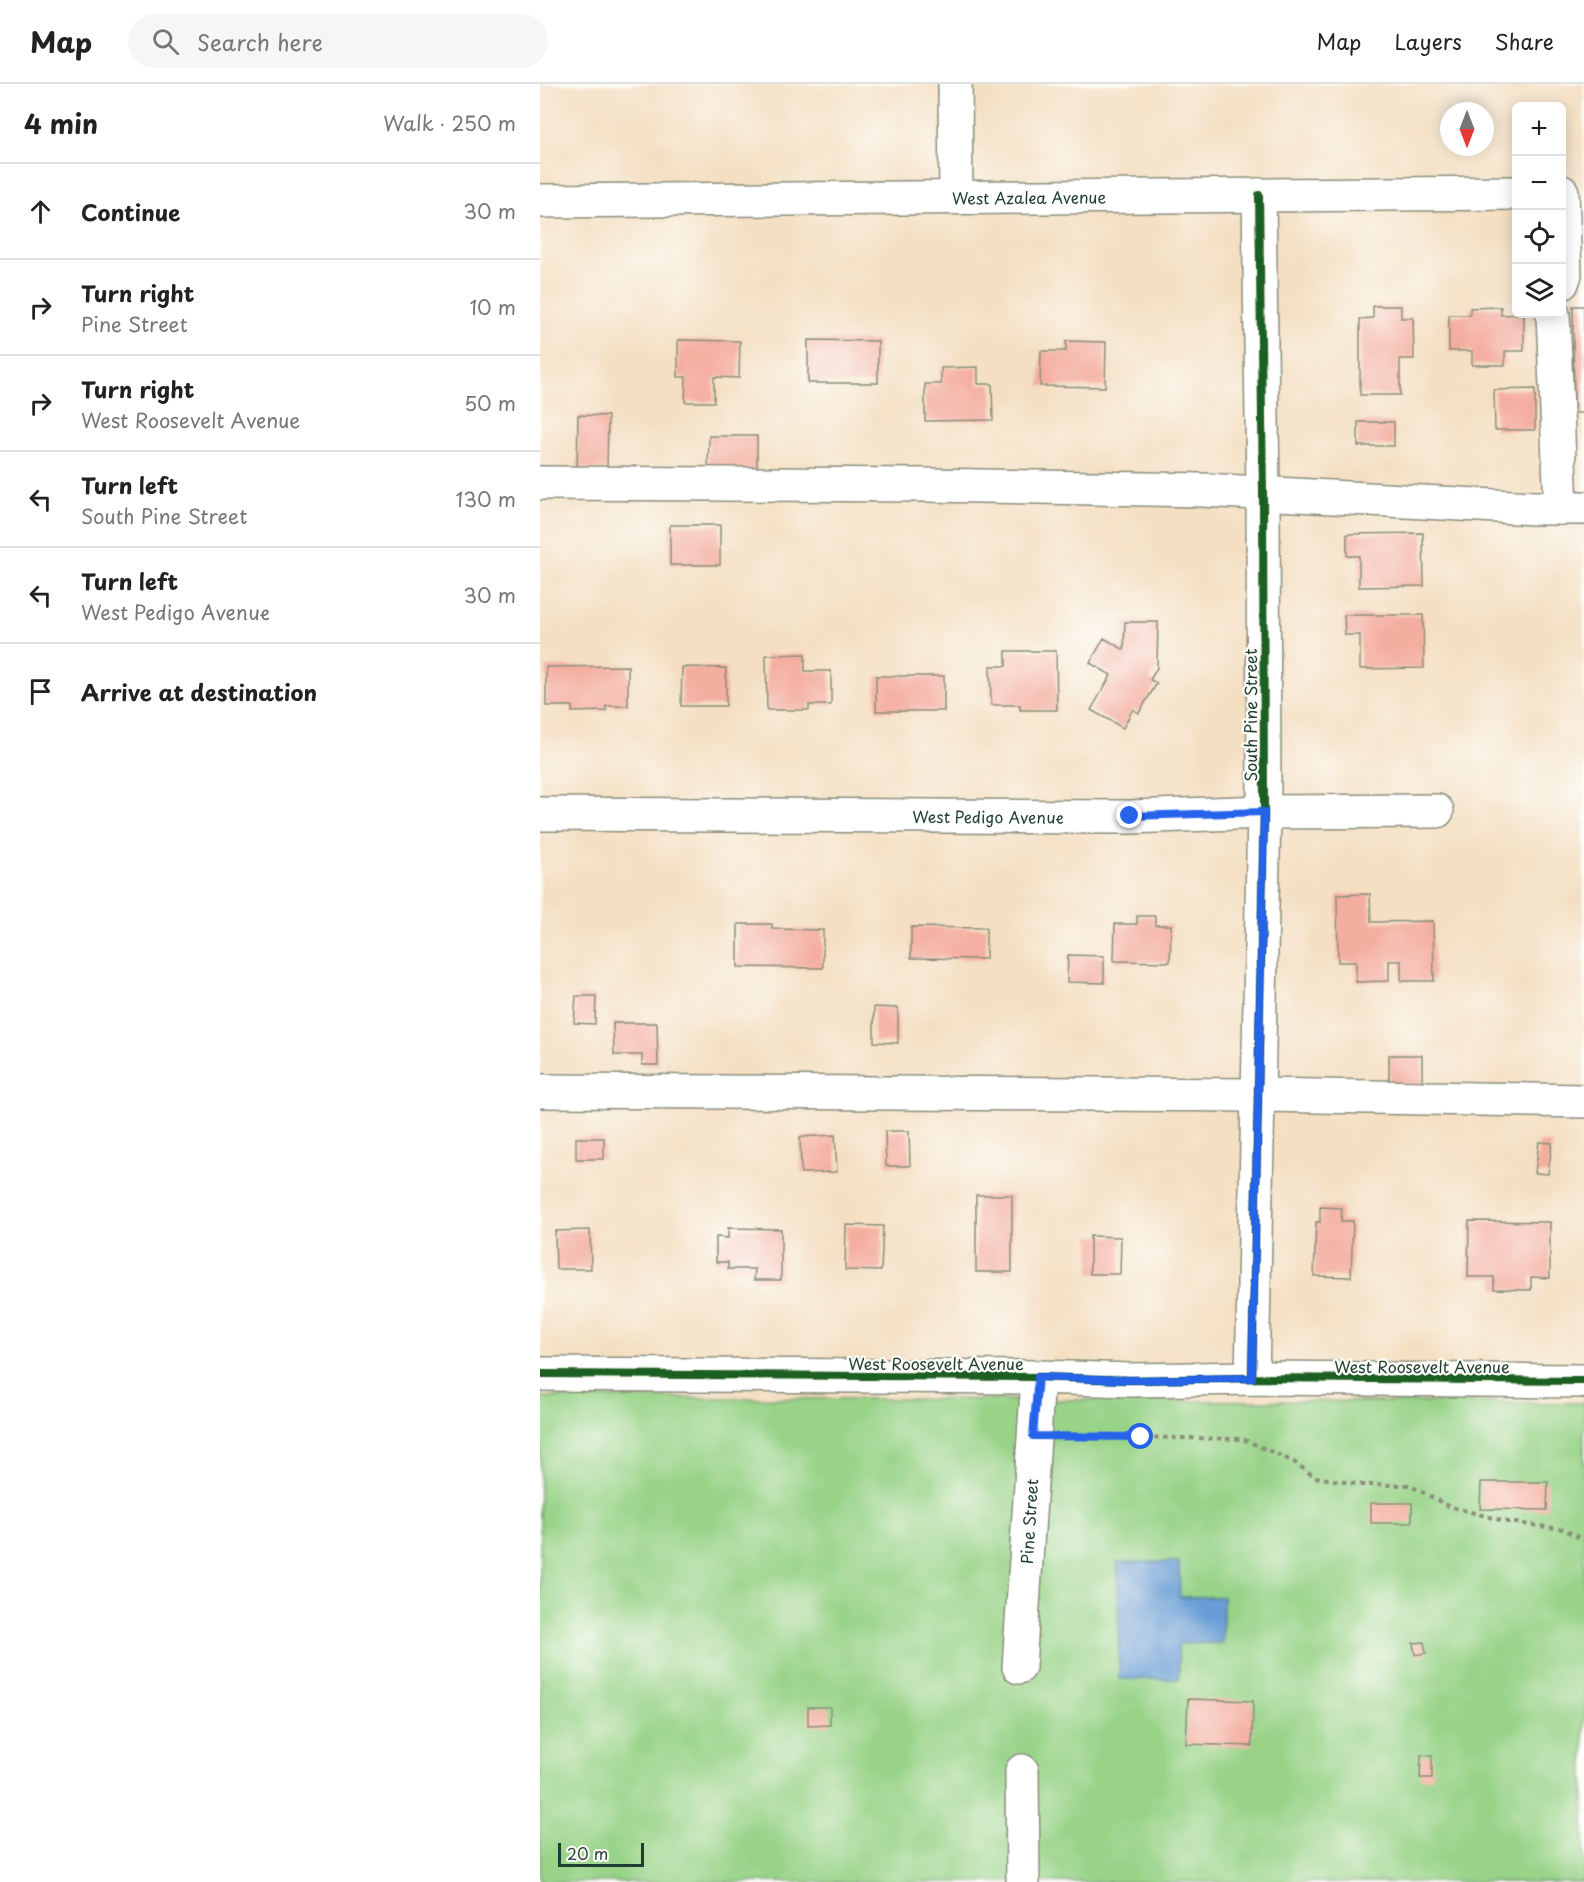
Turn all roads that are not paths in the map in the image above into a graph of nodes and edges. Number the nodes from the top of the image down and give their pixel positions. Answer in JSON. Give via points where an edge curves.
{"nodes":[{"id":1,"x":955,"y":84,"type":"edge"},
{"id":2,"x":1566,"y":192,"type":"edge"},
{"id":3,"x":1584,"y":192,"type":"edge"},
{"id":4,"x":1512,"y":193,"type":"edge"},
{"id":5,"x":1259,"y":195,"type":"junction"},
{"id":6,"x":956,"y":198,"type":"junction"},
{"id":7,"x":540,"y":201,"type":"edge"},
{"id":8,"x":1563,"y":210,"type":"edge"},
{"id":9,"x":1565,"y":264,"type":"edge"},
{"id":10,"x":1553,"y":318,"type":"edge"},
{"id":11,"x":540,"y":483,"type":"edge"},
{"id":12,"x":1263,"y":492,"type":"junction"},
{"id":13,"x":1573,"y":508,"type":"edge"},
{"id":14,"x":1437,"y":811,"type":"dead end"},
{"id":15,"x":1264,"y":812,"type":"junction"},
{"id":16,"x":540,"y":814,"type":"edge"},
{"id":17,"x":540,"y":1091,"type":"edge"},
{"id":18,"x":1258,"y":1095,"type":"junction"},
{"id":19,"x":1584,"y":1101,"type":"edge"},
{"id":20,"x":540,"y":1374,"type":"edge"},
{"id":21,"x":1038,"y":1377,"type":"junction"},
{"id":22,"x":1252,"y":1378,"type":"junction"},
{"id":23,"x":1584,"y":1381,"type":"edge"},
{"id":24,"x":1019,"y":1666,"type":"dead end"},
{"id":25,"x":1022,"y":1771,"type":"dead end"},
{"id":26,"x":1023,"y":1882,"type":"edge"}],
"edges":[{"from":1,"to":6,"type":"street"},
{"from":2,"to":3,"type":"street"},
{"from":4,"to":5,"type":"street","name":"West Azalea Avenue"},
{"from":5,"to":6,"type":"street","name":"West Azalea Avenue"},
{"from":5,"to":12,"type":"street","name":"South Pine Street"},
{"from":6,"to":7,"type":"street","name":"West Azalea Avenue"},
{"from":8,"to":9,"type":"street"},
{"from":10,"to":13,"type":"street"},
{"from":11,"to":12,"type":"street"},
{"from":12,"to":13,"type":"street"},
{"from":12,"to":15,"type":"street","name":"South Pine Street"},
{"from":14,"to":15,"type":"street","name":"West Pedigo Avenue"},
{"from":15,"to":16,"type":"street","name":"West Pedigo Avenue","via":[[1130,816]]},
{"from":15,"to":18,"type":"street","name":"South Pine Street"},
{"from":17,"to":18,"type":"street"},
{"from":18,"to":19,"type":"street"},
{"from":18,"to":22,"type":"street","name":"South Pine Street"},
{"from":20,"to":21,"type":"street","name":"West Roosevelt Avenue"},
{"from":21,"to":22,"type":"street","name":"West Roosevelt Avenue"},
{"from":21,"to":24,"type":"street","name":"Pine Street"},
{"from":22,"to":23,"type":"street","name":"West Roosevelt Avenue"},
{"from":25,"to":26,"type":"street"}]}
